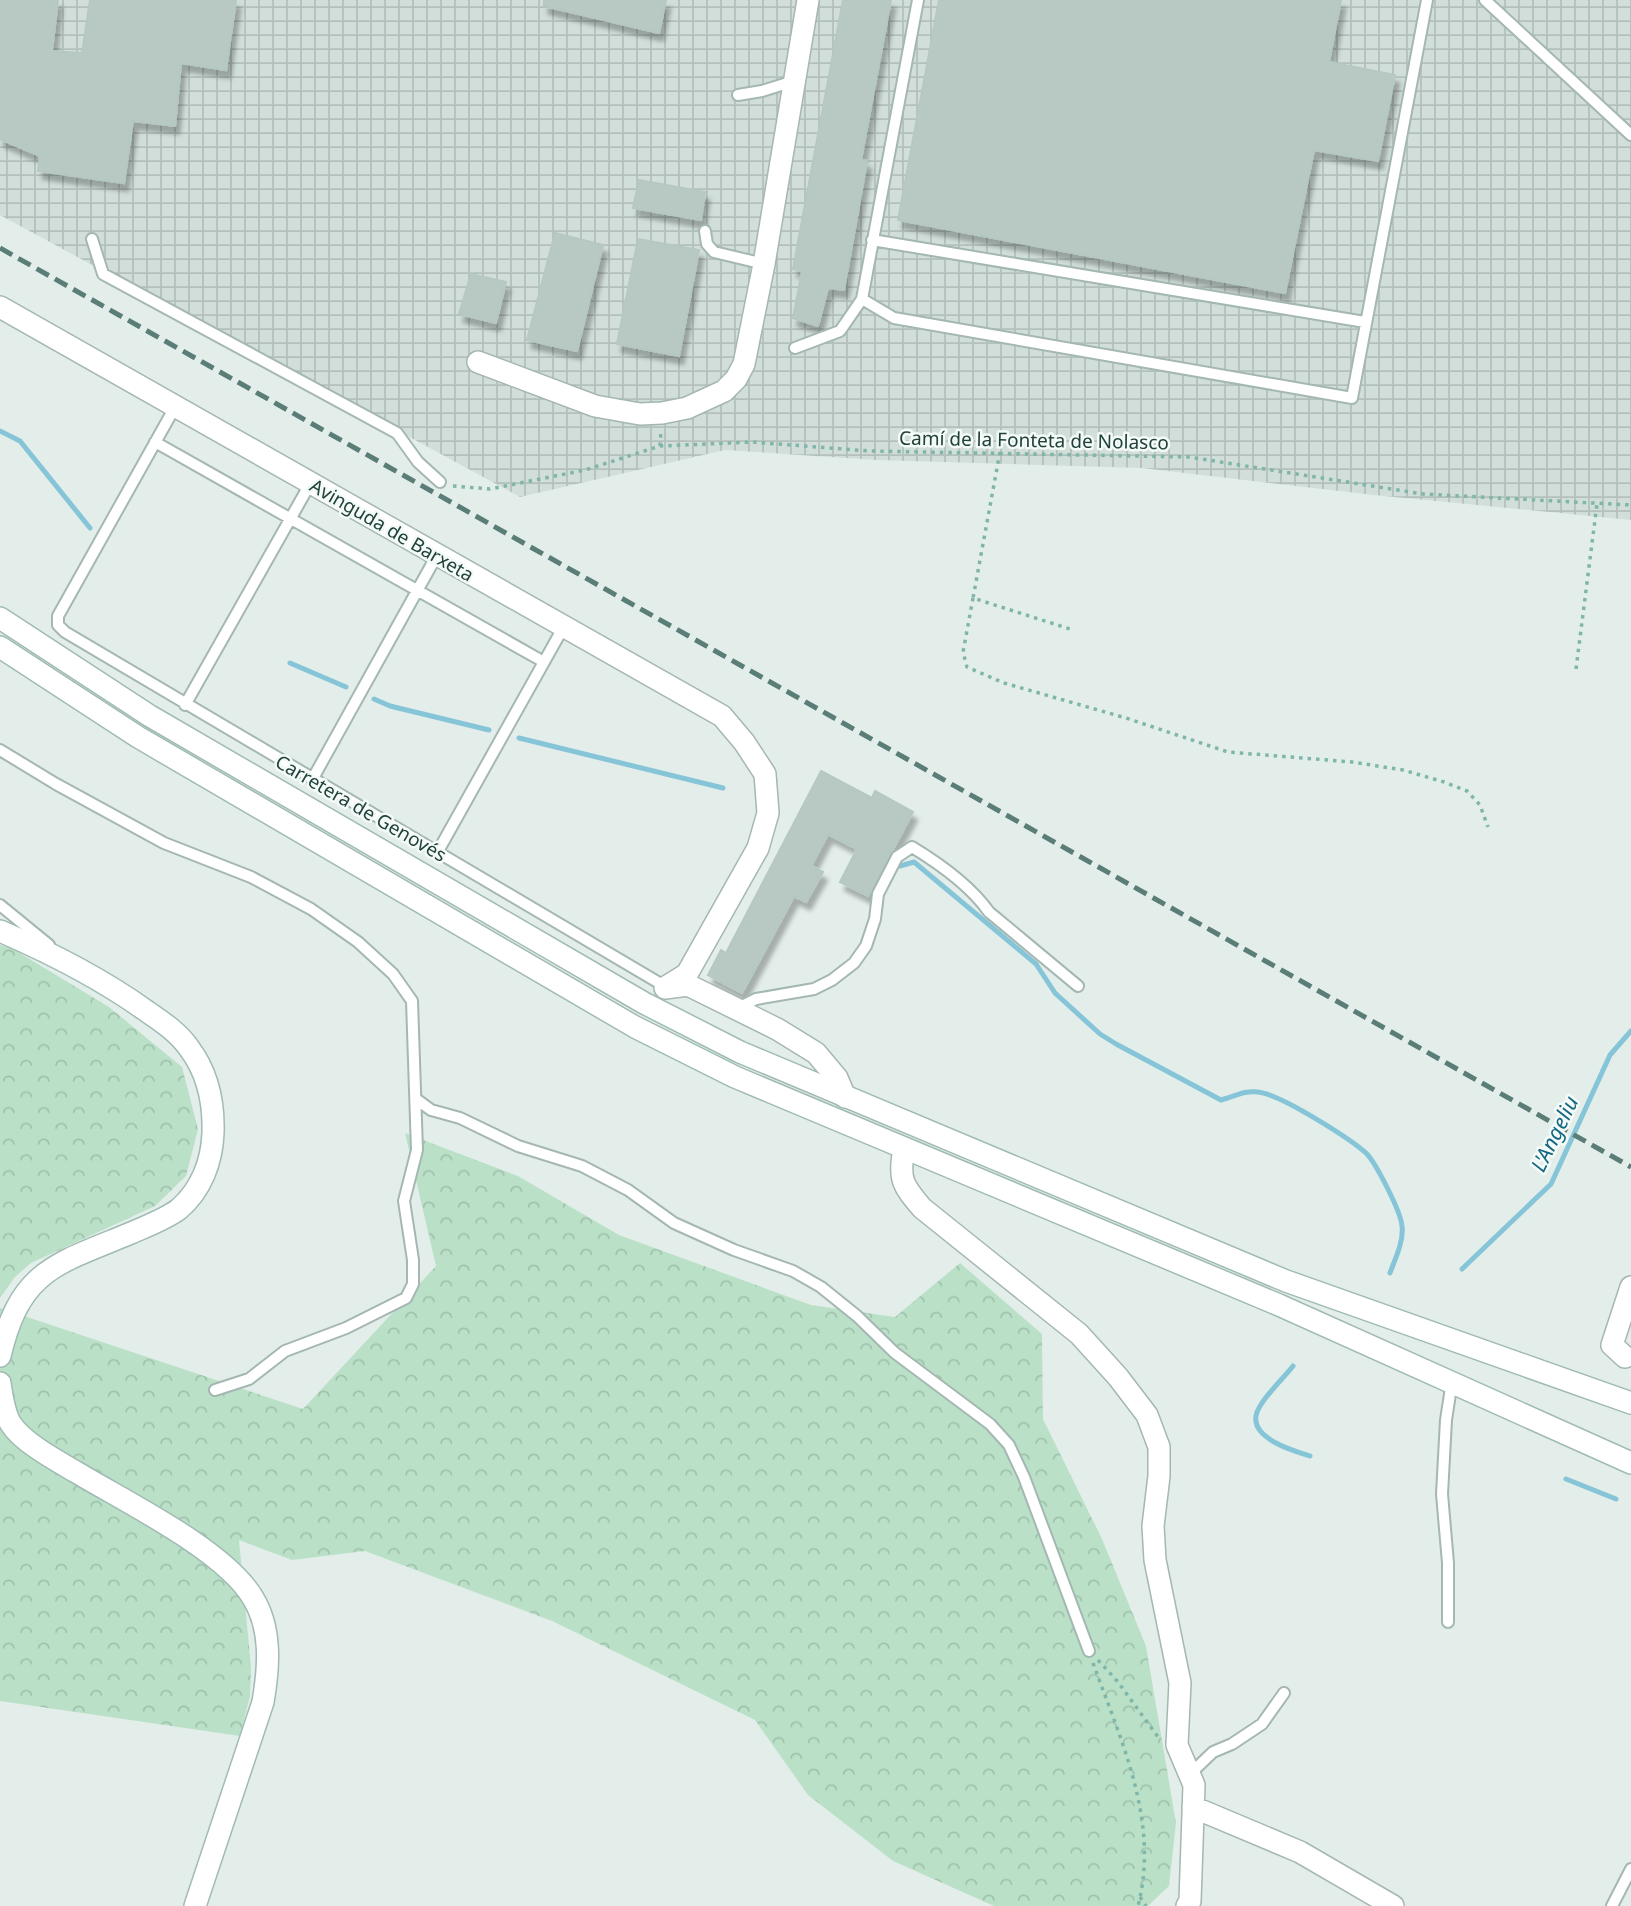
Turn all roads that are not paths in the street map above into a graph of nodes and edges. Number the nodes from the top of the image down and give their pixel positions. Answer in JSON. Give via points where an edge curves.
{"nodes":[{"id":1,"x":808,"y":0,"type":"edge"},
{"id":2,"x":918,"y":0,"type":"edge"},
{"id":3,"x":1427,"y":0,"type":"edge"},
{"id":4,"x":1485,"y":0,"type":"edge"},
{"id":5,"x":794,"y":81,"type":"junction"},
{"id":6,"x":738,"y":94,"type":"dead end"},
{"id":7,"x":1631,"y":135,"type":"edge"},
{"id":8,"x":705,"y":232,"type":"dead end"},
{"id":9,"x":92,"y":239,"type":"dead end"},
{"id":10,"x":872,"y":240,"type":"junction"},
{"id":11,"x":764,"y":264,"type":"junction"},
{"id":12,"x":862,"y":299,"type":"junction"},
{"id":13,"x":0,"y":307,"type":"edge"},
{"id":14,"x":1365,"y":323,"type":"junction"},
{"id":15,"x":795,"y":348,"type":"dead end"},
{"id":16,"x":478,"y":362,"type":"dead end"},
{"id":17,"x":175,"y":407,"type":"junction"},
{"id":18,"x":155,"y":442,"type":"junction"},
{"id":19,"x":440,"y":482,"type":"road end"},
{"id":20,"x":310,"y":484,"type":"junction"},
{"id":21,"x":290,"y":518,"type":"junction"},
{"id":22,"x":437,"y":555,"type":"junction"},
{"id":23,"x":417,"y":590,"type":"junction"},
{"id":24,"x":0,"y":618,"type":"edge"},
{"id":25,"x":563,"y":628,"type":"junction"},
{"id":26,"x":0,"y":647,"type":"edge"},
{"id":27,"x":544,"y":662,"type":"junction"},
{"id":28,"x":185,"y":705,"type":"junction"},
{"id":29,"x":0,"y":750,"type":"edge"},
{"id":30,"x":312,"y":779,"type":"junction"},
{"id":31,"x":437,"y":853,"type":"junction"},
{"id":32,"x":0,"y":905,"type":"edge"},
{"id":33,"x":0,"y":931,"type":"edge"},
{"id":34,"x":72,"y":965,"type":"junction"},
{"id":35,"x":1078,"y":986,"type":"dead end"},
{"id":36,"x":666,"y":987,"type":"junction"},
{"id":37,"x":644,"y":1003,"type":"junction"},
{"id":38,"x":736,"y":1009,"type":"junction"},
{"id":39,"x":845,"y":1097,"type":"junction"},
{"id":40,"x":416,"y":1098,"type":"junction"},
{"id":41,"x":904,"y":1149,"type":"junction"},
{"id":42,"x":1631,"y":1287,"type":"edge"},
{"id":43,"x":0,"y":1356,"type":"edge"},
{"id":44,"x":1625,"y":1357,"type":"dead end"},
{"id":45,"x":1452,"y":1381,"type":"junction"},
{"id":46,"x":0,"y":1383,"type":"edge"},
{"id":47,"x":215,"y":1390,"type":"dead end"},
{"id":48,"x":1631,"y":1404,"type":"edge"},
{"id":49,"x":1631,"y":1463,"type":"edge"},
{"id":50,"x":1448,"y":1622,"type":"dead end"},
{"id":51,"x":1089,"y":1651,"type":"road end"},
{"id":52,"x":1284,"y":1693,"type":"dead end"},
{"id":53,"x":1189,"y":1774,"type":"junction"},
{"id":54,"x":1193,"y":1807,"type":"junction"},
{"id":55,"x":1631,"y":1868,"type":"edge"},
{"id":56,"x":195,"y":1906,"type":"edge"},
{"id":57,"x":1187,"y":1906,"type":"edge"},
{"id":58,"x":1393,"y":1906,"type":"edge"},
{"id":59,"x":1612,"y":1906,"type":"edge"}],
"edges":[{"from":1,"to":5,"type":"main road"},
{"from":2,"to":10,"type":"lane"},
{"from":3,"to":14,"type":"lane"},
{"from":4,"to":7,"type":"lane"},
{"from":5,"to":6,"type":"lane"},
{"from":5,"to":11,"type":"main road"},
{"from":8,"to":11,"type":"lane","via":[[714,252]]},
{"from":9,"to":19,"type":"lane","via":[[103,274],[397,433]]},
{"from":10,"to":12,"type":"lane"},
{"from":10,"to":14,"type":"lane"},
{"from":11,"to":16,"type":"main road","via":[[744,364],[736,379],[724,391],[687,408],[640,414],[618,411]]},
{"from":12,"to":14,"type":"lane","via":[[894,318],[1352,398]]},
{"from":12,"to":15,"type":"lane","via":[[840,331]]},
{"from":13,"to":17,"type":"main road","name":"Avinguda de Barxeta"},
{"from":17,"to":18,"type":"lane"},
{"from":17,"to":20,"type":"main road","name":"Avinguda de Barxeta"},
{"from":18,"to":21,"type":"lane"},
{"from":18,"to":28,"type":"lane","name":"Carretera de Genovés","via":[[58,616],[58,625]]},
{"from":20,"to":21,"type":"lane"},
{"from":20,"to":22,"type":"main road","name":"Avinguda de Barxeta"},
{"from":21,"to":23,"type":"lane"},
{"from":21,"to":28,"type":"lane"},
{"from":22,"to":23,"type":"lane"},
{"from":22,"to":25,"type":"main road","name":"Avinguda de Barxeta"},
{"from":23,"to":27,"type":"lane"},
{"from":23,"to":30,"type":"lane"},
{"from":24,"to":37,"type":"main road","via":[[150,716]]},
{"from":25,"to":27,"type":"lane"},
{"from":25,"to":36,"type":"main road","name":"Avinguda de Barxeta","via":[[722,716],[765,774],[768,813],[758,848],[687,975]]},
{"from":26,"to":41,"type":"main road","via":[[138,737],[635,1027],[735,1077]]},
{"from":27,"to":31,"type":"lane"},
{"from":28,"to":30,"type":"lane","name":"Carretera de Genovés"},
{"from":29,"to":40,"type":"lane","via":[[164,843],[251,877],[311,909],[358,942],[393,974],[412,1000]]},
{"from":30,"to":31,"type":"lane","name":"Carretera de Genovés"},
{"from":31,"to":36,"type":"lane","name":"Carretera de Genovés"},
{"from":32,"to":34,"type":"lane"},
{"from":33,"to":34,"type":"main road"},
{"from":34,"to":43,"type":"main road","via":[[160,1020],[190,1048],[210,1094],[213,1146],[202,1179],[178,1209],[54,1267],[33,1284],[10,1318]]},
{"from":35,"to":38,"type":"lane","via":[[989,912],[971,891],[912,848],[897,857],[878,894],[866,946],[854,963],[814,989],[756,999]]},
{"from":36,"to":37,"type":"main road"},
{"from":36,"to":38,"type":"main road","name":"Carretera de Genovés","via":[[688,985]]},
{"from":37,"to":39,"type":"main road","via":[[740,1052]]},
{"from":38,"to":39,"type":"main road","name":"Carretera de Genovés","via":[[816,1053],[837,1077]]},
{"from":39,"to":48,"type":"main road","via":[[1286,1281]]},
{"from":40,"to":47,"type":"lane","via":[[417,1150],[404,1201],[413,1260],[413,1284],[406,1298],[285,1351],[249,1379]]},
{"from":40,"to":51,"type":"lane","via":[[431,1110],[460,1118],[518,1146],[582,1166],[628,1190],[674,1223],[793,1271],[821,1287],[895,1353],[990,1424],[1009,1446],[1024,1477]]},
{"from":41,"to":45,"type":"main road"},
{"from":41,"to":53,"type":"main road","via":[[904,1186],[922,1208],[1079,1334],[1147,1415],[1159,1447],[1155,1560],[1180,1683],[1177,1745]]},
{"from":42,"to":44,"type":"main road","via":[[1612,1345]]},
{"from":45,"to":49,"type":"main road"},
{"from":45,"to":50,"type":"lane","via":[[1441,1493]]},
{"from":46,"to":56,"type":"main road","via":[[12,1425],[58,1461],[216,1559],[253,1598],[263,1621],[268,1672],[263,1702]]},
{"from":52,"to":53,"type":"lane","via":[[1262,1724],[1213,1752]]},
{"from":53,"to":54,"type":"main road","via":[[1194,1785]]},
{"from":54,"to":57,"type":"main road"},
{"from":54,"to":58,"type":"main road","via":[[1300,1852]]},
{"from":55,"to":59,"type":"lane"}]}
